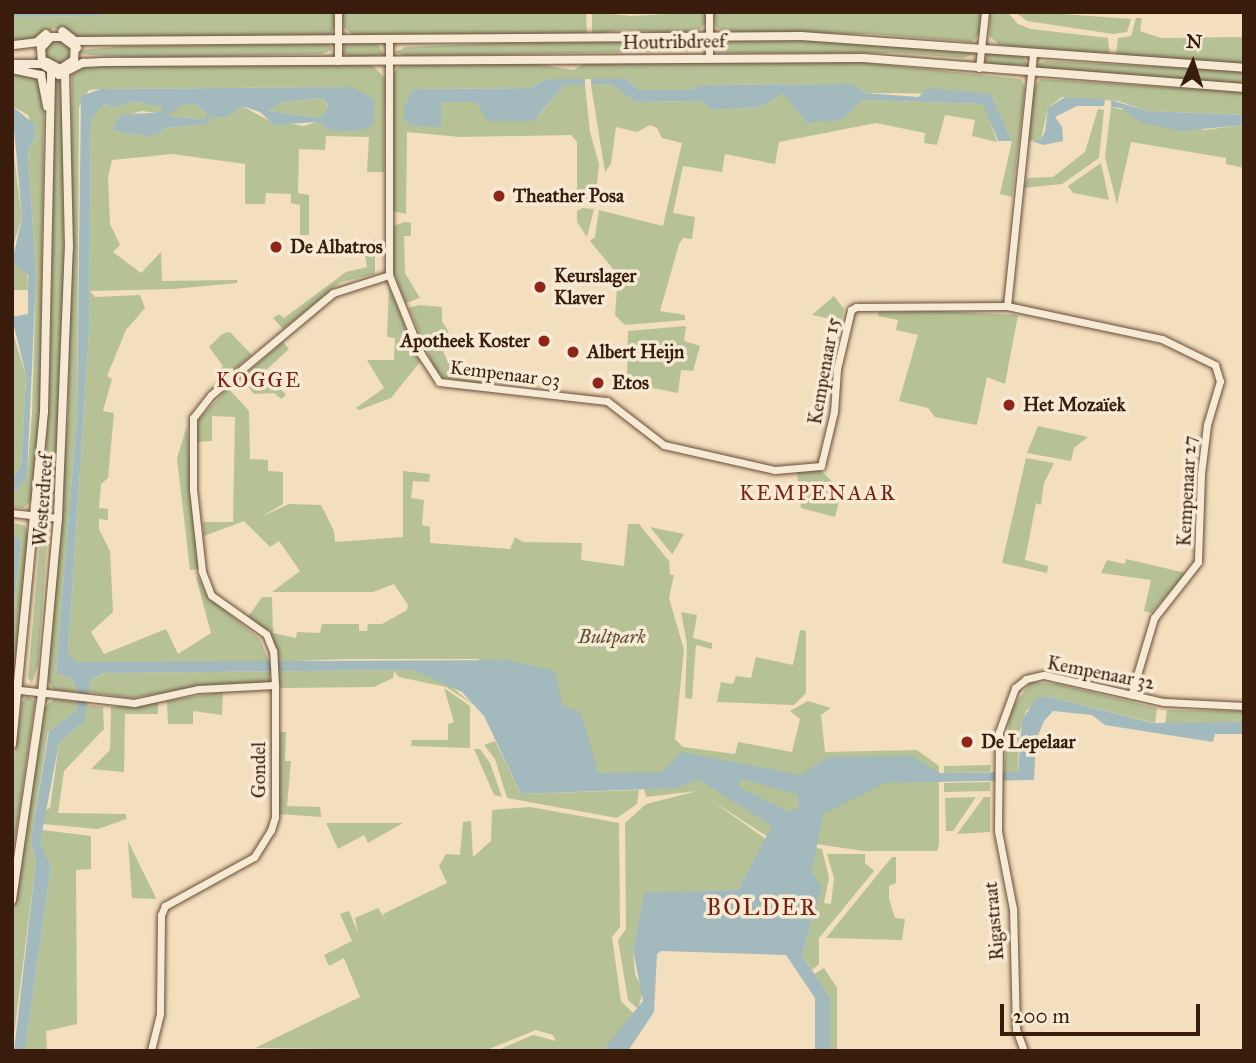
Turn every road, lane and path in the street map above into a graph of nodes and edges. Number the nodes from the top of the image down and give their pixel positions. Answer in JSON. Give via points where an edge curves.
{"nodes":[{"id":1,"x":338,"y":12,"type":"edge"},
{"id":2,"x":709,"y":12,"type":"edge"},
{"id":3,"x":985,"y":12,"type":"edge"},
{"id":4,"x":709,"y":37,"type":"junction"},
{"id":5,"x":339,"y":41,"type":"junction"},
{"id":6,"x":389,"y":41,"type":"junction"},
{"id":7,"x":41,"y":43,"type":"junction"},
{"id":8,"x":13,"y":45,"type":"edge"},
{"id":9,"x":76,"y":45,"type":"junction"},
{"id":10,"x":982,"y":47,"type":"junction"},
{"id":11,"x":1033,"y":53,"type":"junction"},
{"id":12,"x":709,"y":57,"type":"junction"},
{"id":13,"x":389,"y":60,"type":"junction"},
{"id":14,"x":41,"y":61,"type":"junction"},
{"id":15,"x":338,"y":61,"type":"junction"},
{"id":16,"x":75,"y":63,"type":"junction"},
{"id":17,"x":12,"y":65,"type":"edge"},
{"id":18,"x":979,"y":68,"type":"junction"},
{"id":19,"x":1244,"y":68,"type":"edge"},
{"id":20,"x":65,"y":72,"type":"junction"},
{"id":21,"x":51,"y":73,"type":"junction"},
{"id":22,"x":1031,"y":73,"type":"junction"},
{"id":23,"x":1244,"y":88,"type":"edge"},
{"id":24,"x":48,"y":109,"type":"junction"},
{"id":25,"x":389,"y":275,"type":"junction"},
{"id":26,"x":1007,"y":306,"type":"junction"},
{"id":27,"x":821,"y":466,"type":"joint"},
{"id":28,"x":12,"y":513,"type":"edge"},
{"id":29,"x":37,"y":516,"type":"junction"},
{"id":30,"x":58,"y":518,"type":"junction"},
{"id":31,"x":274,"y":682,"type":"junction"},
{"id":32,"x":20,"y":690,"type":"junction"},
{"id":33,"x":42,"y":694,"type":"junction"},
{"id":34,"x":1131,"y":695,"type":"junction"},
{"id":35,"x":1244,"y":706,"type":"edge"},
{"id":36,"x":12,"y":744,"type":"edge"},
{"id":37,"x":998,"y":787,"type":"joint"},
{"id":38,"x":12,"y":900,"type":"edge"},
{"id":39,"x":150,"y":1051,"type":"edge"},
{"id":40,"x":1024,"y":1051,"type":"edge"}],
"edges":[{"from":1,"to":5,"type":"street"},
{"from":2,"to":4,"type":"street"},
{"from":3,"to":10,"type":"street"},
{"from":4,"to":6,"type":"main road","name":"Houtribdreef"},
{"from":4,"to":10,"type":"main road","name":"Houtribdreef","via":[[892,39]]},
{"from":4,"to":12,"type":"street"},
{"from":5,"to":6,"type":"main road","name":"Houtribdreef"},
{"from":5,"to":9,"type":"main road","name":"Houtribdreef"},
{"from":5,"to":15,"type":"street"},
{"from":6,"to":13,"type":"street","name":"Kempenaar 03"},
{"from":7,"to":8,"type":"main road"},
{"from":7,"to":9,"type":"main road","via":[[58,31]]},
{"from":7,"to":14,"type":"main road"},
{"from":9,"to":16,"type":"main road"},
{"from":10,"to":11,"type":"main road","name":"Houtribdreef"},
{"from":10,"to":18,"type":"street"},
{"from":11,"to":19,"type":"main road","name":"Houtribdreef"},
{"from":11,"to":22,"type":"street"},
{"from":12,"to":13,"type":"main road","name":"Houtribdreef"},
{"from":12,"to":18,"type":"main road","name":"Houtribdreef","via":[[893,59]]},
{"from":13,"to":15,"type":"main road","name":"Houtribdreef"},
{"from":13,"to":25,"type":"street","name":"Kempenaar 03"},
{"from":14,"to":17,"type":"main road"},
{"from":14,"to":20,"type":"main road"},
{"from":14,"to":21,"type":"main road"},
{"from":15,"to":16,"type":"main road","name":"Houtribdreef"},
{"from":16,"to":20,"type":"main road"},
{"from":17,"to":24,"type":"main road","via":[[41,75]]},
{"from":18,"to":22,"type":"main road","name":"Houtribdreef"},
{"from":20,"to":21,"type":"main road"},
{"from":20,"to":30,"type":"main road","name":"Westerdreef","via":[[68,325]]},
{"from":21,"to":24,"type":"main road","name":"Westerdreef"},
{"from":22,"to":23,"type":"main road","name":"Houtribdreef"},
{"from":22,"to":26,"type":"street"},
{"from":24,"to":29,"type":"main road","name":"Westerdreef","via":[[46,349]]},
{"from":25,"to":27,"type":"street","name":"Kempenaar 03","via":[[421,354],[439,382],[614,404],[643,433],[664,445],[775,470]]},
{"from":25,"to":31,"type":"street","via":[[333,293],[211,396],[193,418],[193,490],[202,572],[211,595],[265,634],[273,651]]},
{"from":26,"to":27,"type":"street","name":"Kempenaar 15","via":[[851,310]]},
{"from":26,"to":34,"type":"street","name":"Kempenaar 27","via":[[1162,339],[1209,361],[1220,372],[1201,474],[1198,562],[1154,618]]},
{"from":28,"to":29,"type":"street"},
{"from":29,"to":30,"type":"street"},
{"from":29,"to":32,"type":"main road","name":"Westerdreef"},
{"from":30,"to":33,"type":"main road","name":"Westerdreef"},
{"from":31,"to":33,"type":"street","via":[[198,689],[134,703]]},
{"from":31,"to":39,"type":"street","name":"Gondel","via":[[275,817],[271,830],[254,857],[165,906],[161,915],[160,1014]]},
{"from":32,"to":33,"type":"street"},
{"from":32,"to":36,"type":"main road","name":"Westerdreef"},
{"from":33,"to":38,"type":"main road","name":"Westerdreef"},
{"from":34,"to":35,"type":"street","name":"Kempenaar 32"},
{"from":34,"to":37,"type":"street","name":"Kempenaar 32","via":[[1044,675],[1027,679],[1015,688],[1002,715]]},
{"from":37,"to":40,"type":"street","name":"Rigastraat","via":[[998,831],[1013,909],[1016,1029]]}]}
